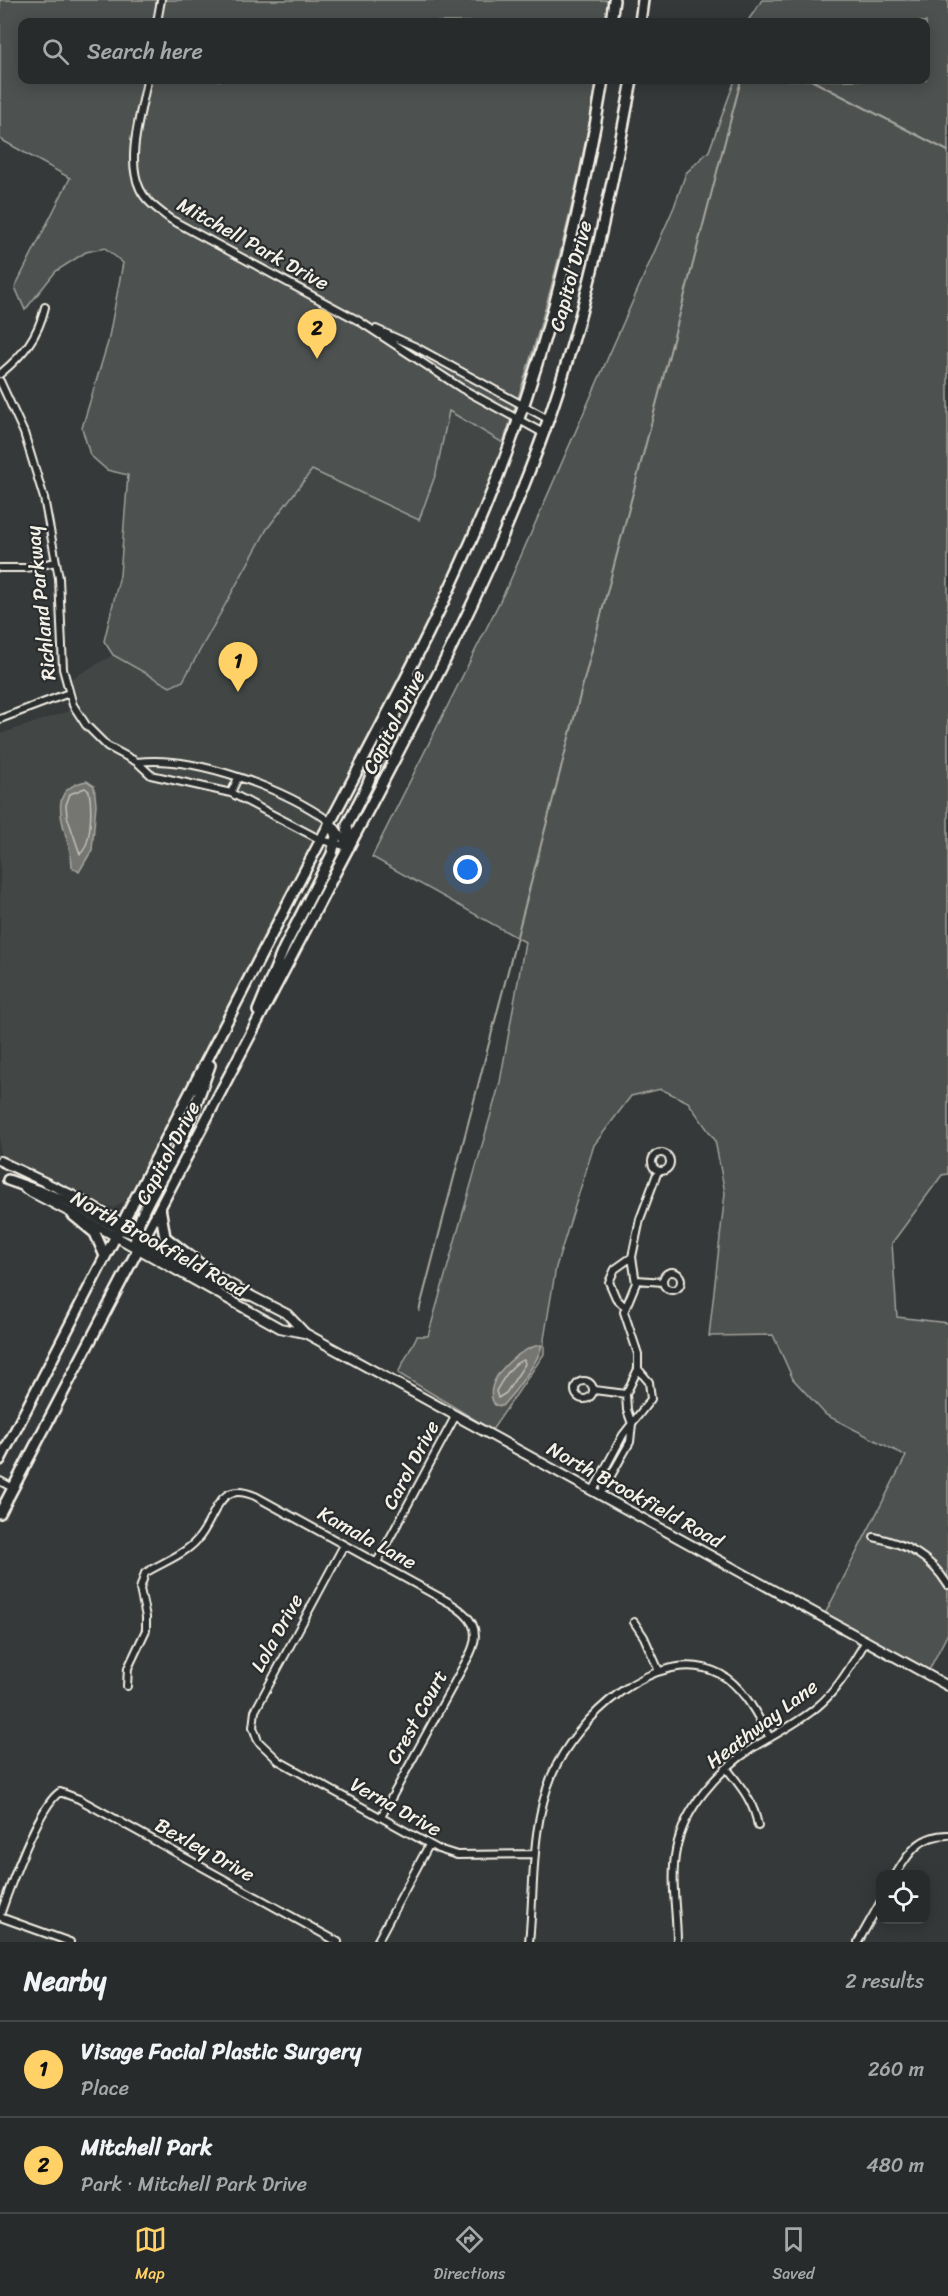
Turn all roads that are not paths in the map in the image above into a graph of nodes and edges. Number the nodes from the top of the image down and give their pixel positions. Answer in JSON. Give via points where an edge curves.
{"nodes":[{"id":1,"x":161,"y":0,"type":"edge"},
{"id":2,"x":614,"y":0,"type":"edge"},
{"id":3,"x":643,"y":0,"type":"edge"},
{"id":4,"x":158,"y":18,"type":"edge"},
{"id":5,"x":612,"y":18,"type":"edge"},
{"id":6,"x":641,"y":18,"type":"edge"},
{"id":7,"x":146,"y":84,"type":"edge"},
{"id":8,"x":602,"y":84,"type":"edge"},
{"id":9,"x":631,"y":84,"type":"edge"},
{"id":10,"x":45,"y":307,"type":"dead end"},
{"id":11,"x":358,"y":321,"type":"junction"},
{"id":12,"x":0,"y":374,"type":"edge"},
{"id":13,"x":0,"y":381,"type":"edge"},
{"id":14,"x":522,"y":406,"type":"junction"},
{"id":15,"x":548,"y":419,"type":"junction"},
{"id":16,"x":517,"y":420,"type":"junction"},
{"id":17,"x":543,"y":433,"type":"junction"},
{"id":18,"x":56,"y":562,"type":"junction"},
{"id":19,"x":0,"y":568,"type":"edge"},
{"id":20,"x":418,"y":652,"type":"junction"},
{"id":21,"x":69,"y":693,"type":"junction"},
{"id":22,"x":0,"y":719,"type":"edge"},
{"id":23,"x":137,"y":762,"type":"junction"},
{"id":24,"x":238,"y":778,"type":"junction"},
{"id":25,"x":231,"y":793,"type":"junction"},
{"id":26,"x":330,"y":822,"type":"junction"},
{"id":27,"x":321,"y":840,"type":"junction"},
{"id":28,"x":336,"y":844,"type":"junction"},
{"id":29,"x":349,"y":847,"type":"junction"},
{"id":30,"x":218,"y":1040,"type":"junction"},
{"id":31,"x":239,"y":1058,"type":"junction"},
{"id":32,"x":0,"y":1161,"type":"edge"},
{"id":33,"x":658,"y":1171,"type":"dead end"},
{"id":34,"x":4,"y":1178,"type":"edge"},
{"id":35,"x":160,"y":1206,"type":"junction"},
{"id":36,"x":73,"y":1215,"type":"junction"},
{"id":37,"x":119,"y":1229,"type":"junction"},
{"id":38,"x":138,"y":1240,"type":"junction"},
{"id":39,"x":105,"y":1256,"type":"junction"},
{"id":40,"x":632,"y":1257,"type":"junction"},
{"id":41,"x":217,"y":1277,"type":"junction"},
{"id":42,"x":636,"y":1280,"type":"junction"},
{"id":43,"x":663,"y":1282,"type":"dead end"},
{"id":44,"x":249,"y":1295,"type":"junction"},
{"id":45,"x":625,"y":1307,"type":"junction"},
{"id":46,"x":305,"y":1333,"type":"junction"},
{"id":47,"x":638,"y":1369,"type":"junction"},
{"id":48,"x":594,"y":1390,"type":"dead end"},
{"id":49,"x":626,"y":1394,"type":"junction"},
{"id":50,"x":456,"y":1415,"type":"junction"},
{"id":51,"x":632,"y":1424,"type":"junction"},
{"id":52,"x":0,"y":1460,"type":"edge"},
{"id":53,"x":0,"y":1481,"type":"edge"},
{"id":54,"x":13,"y":1488,"type":"junction"},
{"id":55,"x":597,"y":1493,"type":"junction"},
{"id":56,"x":0,"y":1514,"type":"edge"},
{"id":57,"x":874,"y":1537,"type":"dead end"},
{"id":58,"x":344,"y":1545,"type":"junction"},
{"id":59,"x":377,"y":1562,"type":"junction"},
{"id":60,"x":948,"y":1585,"type":"edge"},
{"id":61,"x":634,"y":1622,"type":"dead end"},
{"id":62,"x":476,"y":1631,"type":"joint"},
{"id":63,"x":866,"y":1641,"type":"junction"},
{"id":64,"x":659,"y":1671,"type":"junction"},
{"id":65,"x":127,"y":1686,"type":"dead end"},
{"id":66,"x":948,"y":1686,"type":"edge"},
{"id":67,"x":770,"y":1738,"type":"junction"},
{"id":68,"x":258,"y":1741,"type":"joint"},
{"id":69,"x":727,"y":1768,"type":"junction"},
{"id":70,"x":381,"y":1817,"type":"junction"},
{"id":71,"x":758,"y":1826,"type":"dead end"},
{"id":72,"x":945,"y":1835,"type":"edge"},
{"id":73,"x":429,"y":1845,"type":"junction"},
{"id":74,"x":535,"y":1854,"type":"junction"},
{"id":75,"x":899,"y":1870,"type":"edge"},
{"id":76,"x":876,"y":1910,"type":"edge"},
{"id":77,"x":0,"y":1916,"type":"edge"},
{"id":78,"x":70,"y":1942,"type":"edge"},
{"id":79,"x":338,"y":1942,"type":"edge"},
{"id":80,"x":377,"y":1942,"type":"edge"},
{"id":81,"x":529,"y":1942,"type":"edge"},
{"id":82,"x":677,"y":1942,"type":"edge"},
{"id":83,"x":858,"y":1942,"type":"edge"}],
"edges":[{"from":1,"to":4,"type":"street"},
{"from":2,"to":5,"type":"main road"},
{"from":3,"to":6,"type":"main road"},
{"from":7,"to":11,"type":"street","name":"Mitchell Park Drive","via":[[135,167],[147,199],[170,219]]},
{"from":8,"to":14,"type":"main road","name":"Capitol Drive","via":[[572,237]]},
{"from":9,"to":15,"type":"main road","name":"Capitol Drive","via":[[593,267]]},
{"from":10,"to":12,"type":"street","via":[[29,346]]},
{"from":11,"to":14,"type":"street","name":"Mitchell Park Drive","via":[[414,346]]},
{"from":11,"to":16,"type":"street","name":"Mitchell Park Drive"},
{"from":13,"to":18,"type":"street","name":"Richland Parkway","via":[[35,465]]},
{"from":14,"to":15,"type":"street","name":"Mitchell Park Drive"},
{"from":14,"to":16,"type":"main road","name":"Capitol Drive"},
{"from":15,"to":17,"type":"main road","name":"Capitol Drive"},
{"from":16,"to":17,"type":"street","name":"Mitchell Park Drive"},
{"from":16,"to":20,"type":"main road","name":"Capitol Drive","via":[[484,511]]},
{"from":17,"to":29,"type":"main road","name":"Capitol Drive","via":[[479,593]]},
{"from":18,"to":19,"type":"street"},
{"from":18,"to":21,"type":"street","name":"Richland Parkway","via":[[62,668]]},
{"from":20,"to":26,"type":"main road","name":"Capitol Drive"},
{"from":20,"to":29,"type":"main road","via":[[403,700],[347,825]]},
{"from":21,"to":22,"type":"street"},
{"from":21,"to":23,"type":"street","name":"Richland Parkway","via":[[96,736],[116,753]]},
{"from":23,"to":24,"type":"street","name":"Richland Parkway","via":[[183,763]]},
{"from":23,"to":25,"type":"street","name":"Richland Parkway","via":[[151,775]]},
{"from":24,"to":25,"type":"street"},
{"from":24,"to":26,"type":"street","name":"Richland Parkway","via":[[291,800]]},
{"from":25,"to":27,"type":"street","name":"Richland Parkway"},
{"from":26,"to":27,"type":"main road","name":"Capitol Drive"},
{"from":26,"to":28,"type":"main road"},
{"from":26,"to":29,"type":"street","name":"Richland Parkway"},
{"from":27,"to":28,"type":"street","name":"Richland Parkway"},
{"from":27,"to":30,"type":"main road","name":"Capitol Drive"},
{"from":28,"to":29,"type":"street","name":"Richland Parkway"},
{"from":28,"to":31,"type":"main road","via":[[273,972]]},
{"from":29,"to":31,"type":"main road","name":"Capitol Drive"},
{"from":30,"to":37,"type":"main road","name":"Capitol Drive"},
{"from":30,"to":38,"type":"main road","via":[[200,1094]]},
{"from":31,"to":35,"type":"main road","name":"Capitol Drive"},
{"from":32,"to":37,"type":"street","name":"North Brookfield Road"},
{"from":33,"to":40,"type":"street","via":[[640,1219]]},
{"from":34,"to":36,"type":"street","name":"North Brookfield Road"},
{"from":34,"to":37,"type":"main road","via":[[64,1200]]},
{"from":35,"to":38,"type":"main road","name":"Capitol Drive"},
{"from":35,"to":41,"type":"main road","via":[[165,1237]]},
{"from":36,"to":37,"type":"street","name":"North Brookfield Road"},
{"from":36,"to":39,"type":"main road","via":[[95,1233]]},
{"from":37,"to":38,"type":"main road"},
{"from":37,"to":38,"type":"street","name":"North Brookfield Road"},
{"from":37,"to":39,"type":"main road","name":"Capitol Drive"},
{"from":38,"to":41,"type":"street","name":"North Brookfield Road"},
{"from":38,"to":44,"type":"main road","via":[[217,1284]]},
{"from":38,"to":46,"type":"street","name":"North Brookfield Road","via":[[280,1329]]},
{"from":38,"to":54,"type":"main road","name":"Capitol Drive"},
{"from":39,"to":52,"type":"main road","name":"Capitol Drive"},
{"from":40,"to":42,"type":"street"},
{"from":40,"to":45,"type":"street","via":[[615,1269],[609,1282],[616,1299]]},
{"from":41,"to":44,"type":"street","name":"North Brookfield Road"},
{"from":42,"to":43,"type":"street"},
{"from":42,"to":45,"type":"street"},
{"from":44,"to":46,"type":"street","name":"North Brookfield Road","via":[[287,1314]]},
{"from":45,"to":47,"type":"street","via":[[625,1319],[638,1354]]},
{"from":46,"to":50,"type":"street","name":"North Brookfield Road"},
{"from":47,"to":49,"type":"street"},
{"from":47,"to":51,"type":"street","via":[[649,1382],[651,1399]]},
{"from":48,"to":49,"type":"street"},
{"from":49,"to":51,"type":"street"},
{"from":50,"to":55,"type":"street","name":"North Brookfield Road"},
{"from":50,"to":59,"type":"street","name":"Carol Drive"},
{"from":51,"to":55,"type":"street","via":[[623,1435]]},
{"from":53,"to":54,"type":"street"},
{"from":54,"to":56,"type":"main road"},
{"from":55,"to":63,"type":"street","name":"North Brookfield Road"},
{"from":57,"to":60,"type":"street","via":[[920,1553]]},
{"from":58,"to":59,"type":"street","name":"Kamala Lane"},
{"from":58,"to":65,"type":"street","name":"Kamala Lane","via":[[255,1496],[240,1490],[231,1492],[219,1503],[190,1547],[145,1573],[141,1581],[146,1630],[128,1668]]},
{"from":58,"to":68,"type":"street","name":"Lola Drive","via":[[261,1696],[253,1727]]},
{"from":59,"to":62,"type":"street","name":"Kamala Lane","via":[[465,1612]]},
{"from":61,"to":64,"type":"street"},
{"from":62,"to":70,"type":"street","name":"Crest Court","via":[[470,1654]]},
{"from":63,"to":66,"type":"street","name":"North Brookfield Road"},
{"from":63,"to":67,"type":"street","name":"Heathway Lane","via":[[824,1700]]},
{"from":64,"to":67,"type":"street","via":[[689,1666],[719,1674],[743,1695]]},
{"from":64,"to":74,"type":"street","via":[[598,1711],[560,1759],[541,1808]]},
{"from":67,"to":69,"type":"street","name":"Heathway Lane"},
{"from":68,"to":70,"type":"street","name":"Verna Drive","via":[[279,1761]]},
{"from":69,"to":71,"type":"street","via":[[749,1796]]},
{"from":69,"to":82,"type":"street","name":"Heathway Lane","via":[[692,1810],[676,1848],[673,1869]]},
{"from":70,"to":73,"type":"street","name":"Verna Drive"},
{"from":72,"to":75,"type":"street","via":[[922,1840]]},
{"from":73,"to":74,"type":"street","name":"Verna Drive","via":[[457,1855]]},
{"from":73,"to":80,"type":"street"},
{"from":74,"to":81,"type":"street"},
{"from":76,"to":83,"type":"street"},
{"from":77,"to":78,"type":"street"},
{"from":77,"to":79,"type":"street","name":"Bexley Drive","via":[[22,1858],[60,1792]]}]}
